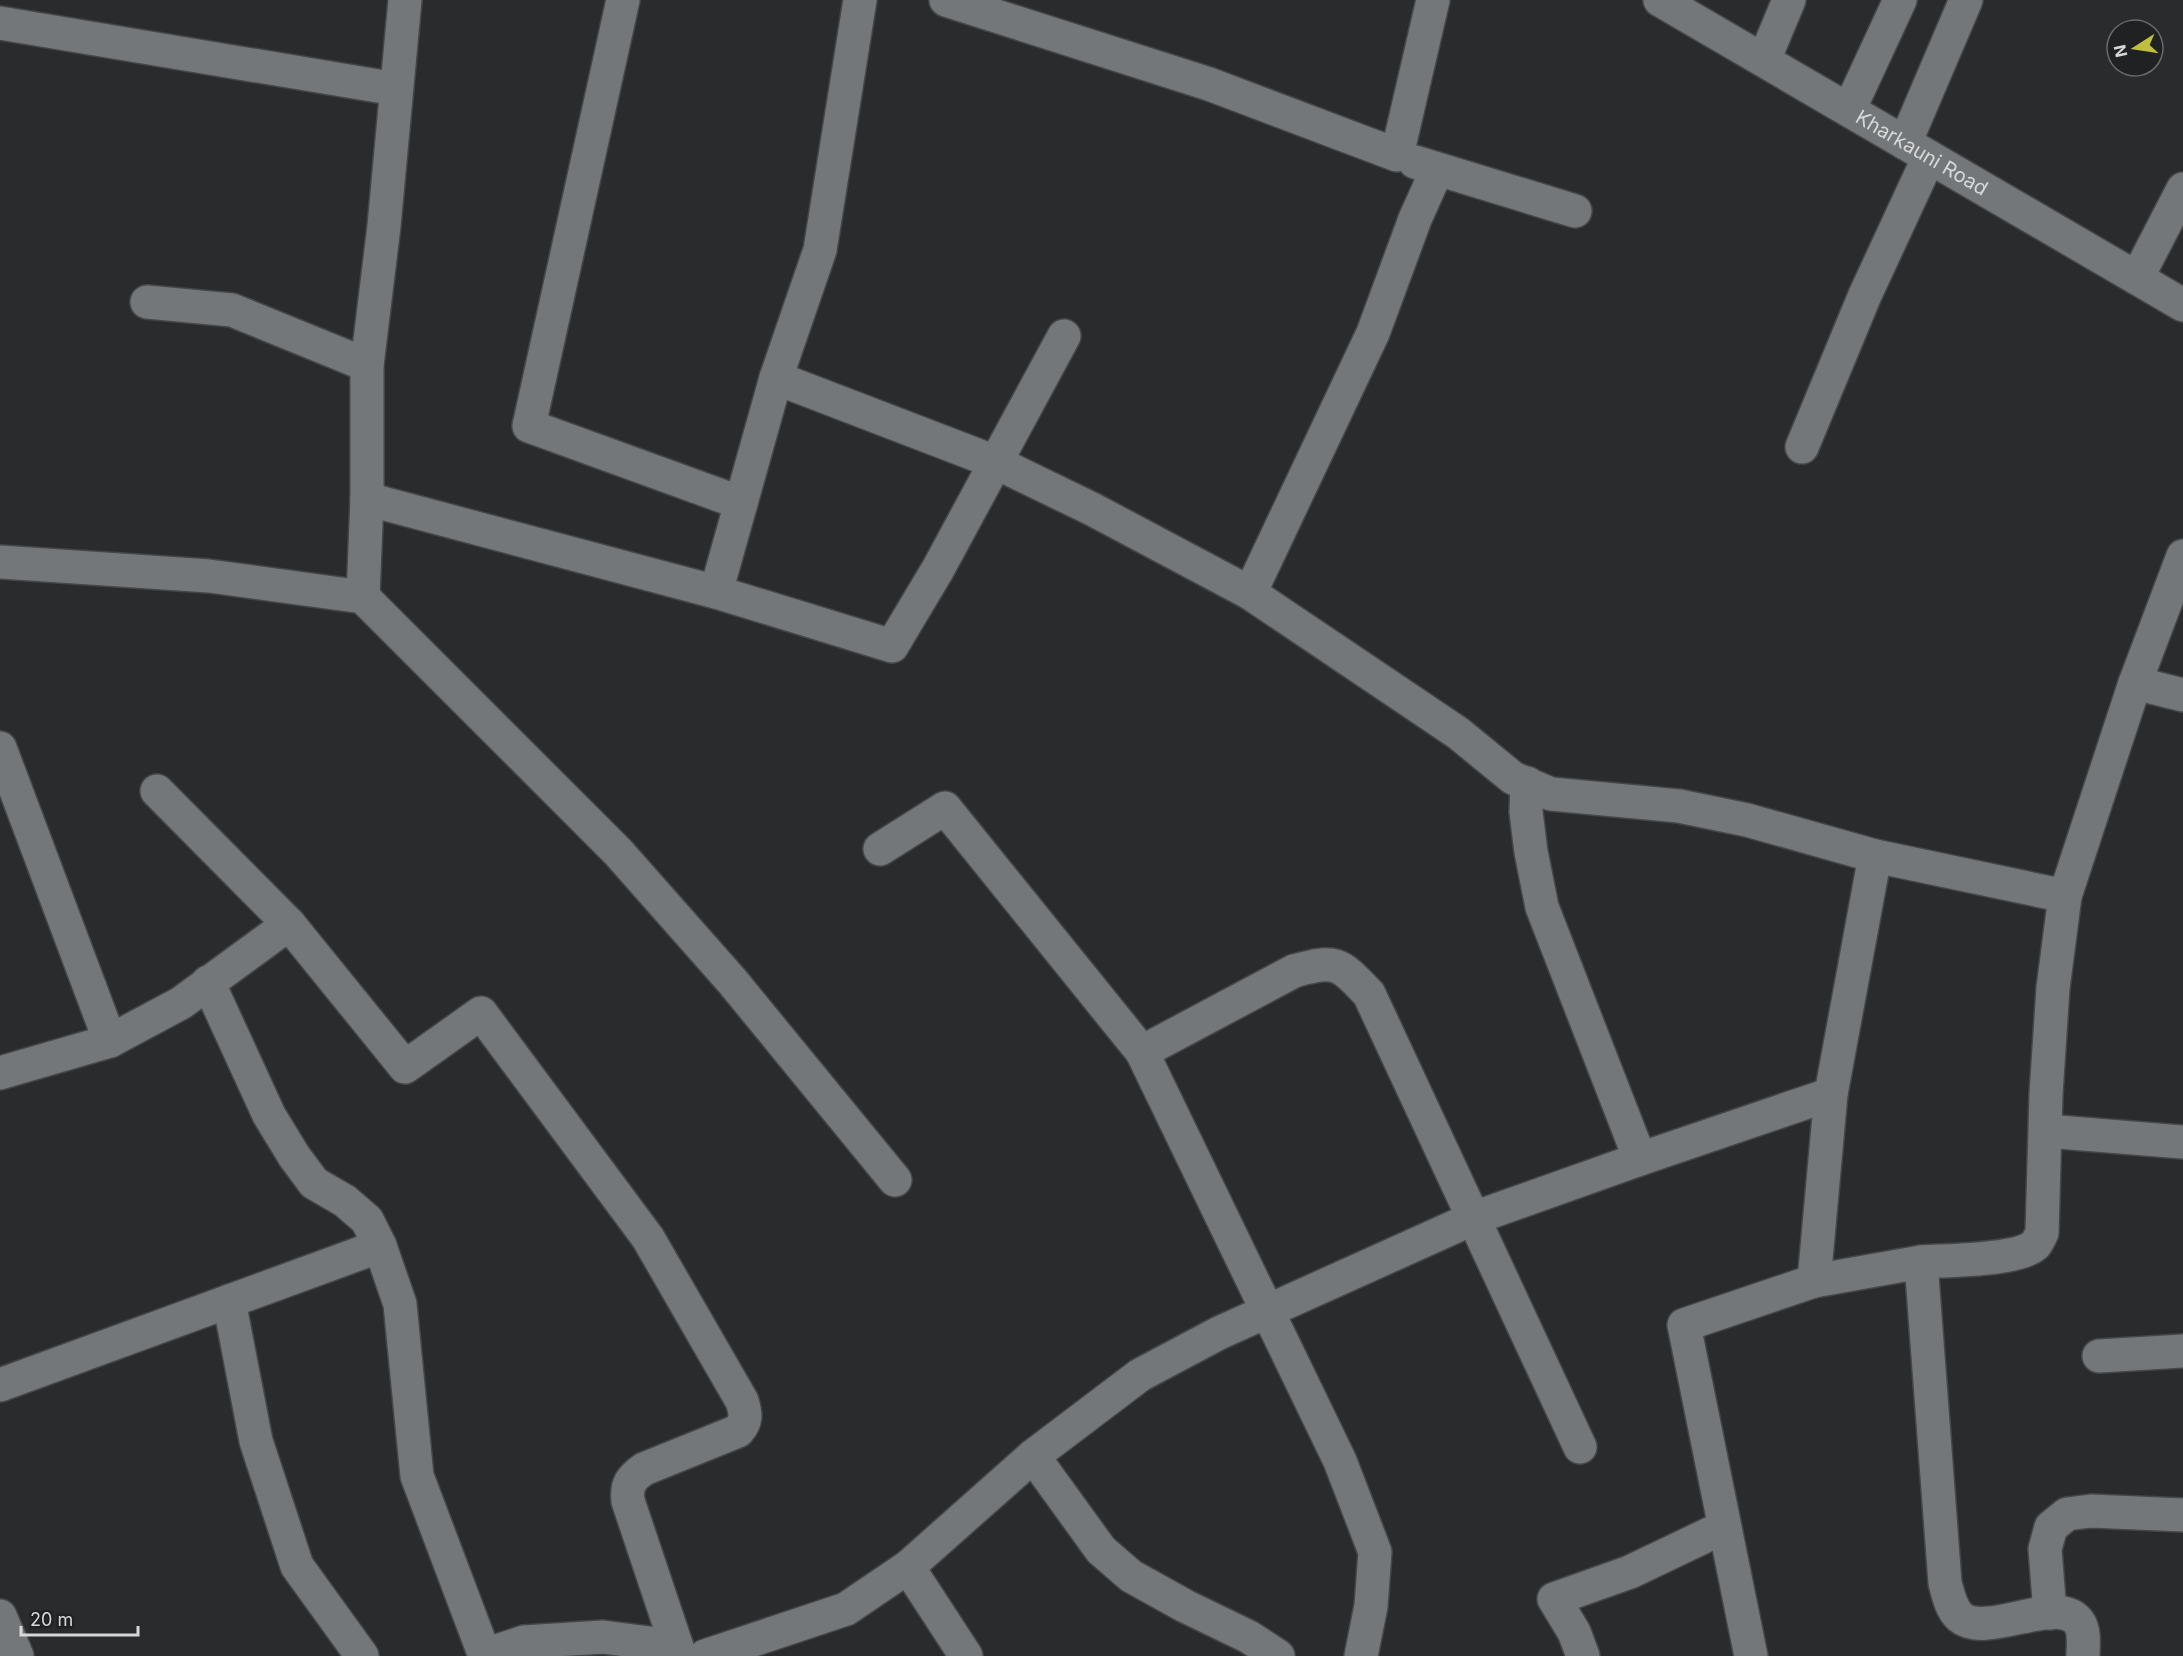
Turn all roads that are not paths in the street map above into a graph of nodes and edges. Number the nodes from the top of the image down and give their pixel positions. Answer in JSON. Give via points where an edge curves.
{"nodes":[{"id":1,"x":405,"y":0,"type":"edge"},
{"id":2,"x":623,"y":0,"type":"edge"},
{"id":3,"x":860,"y":0,"type":"edge"},
{"id":4,"x":946,"y":0,"type":"edge"},
{"id":5,"x":1433,"y":0,"type":"edge"},
{"id":6,"x":1660,"y":0,"type":"edge"},
{"id":7,"x":1789,"y":0,"type":"edge"},
{"id":8,"x":1900,"y":0,"type":"edge"},
{"id":9,"x":1966,"y":0,"type":"edge"},
{"id":10,"x":0,"y":23,"type":"edge"},
{"id":11,"x":1764,"y":60,"type":"junction"},
{"id":12,"x":396,"y":89,"type":"junction"},
{"id":13,"x":1849,"y":110,"type":"junction"},
{"id":14,"x":1917,"y":150,"type":"junction"},
{"id":15,"x":1396,"y":155,"type":"junction"},
{"id":16,"x":1437,"y":170,"type":"junction"},
{"id":17,"x":2183,"y":189,"type":"edge"},
{"id":18,"x":1575,"y":211,"type":"dead end"},
{"id":19,"x":2137,"y":278,"type":"junction"},
{"id":20,"x":147,"y":302,"type":"dead end"},
{"id":21,"x":2183,"y":305,"type":"edge"},
{"id":22,"x":1064,"y":336,"type":"dead end"},
{"id":23,"x":367,"y":364,"type":"junction"},
{"id":24,"x":776,"y":378,"type":"junction"},
{"id":25,"x":1802,"y":447,"type":"dead end"},
{"id":26,"x":995,"y":462,"type":"junction"},
{"id":27,"x":368,"y":499,"type":"junction"},
{"id":28,"x":741,"y":503,"type":"junction"},
{"id":29,"x":2183,"y":556,"type":"edge"},
{"id":30,"x":0,"y":562,"type":"edge"},
{"id":31,"x":716,"y":592,"type":"junction"},
{"id":32,"x":1250,"y":593,"type":"junction"},
{"id":33,"x":363,"y":597,"type":"junction"},
{"id":34,"x":2135,"y":683,"type":"junction"},
{"id":35,"x":2183,"y":695,"type":"edge"},
{"id":36,"x":0,"y":748,"type":"edge"},
{"id":37,"x":1527,"y":783,"type":"junction"},
{"id":38,"x":157,"y":791,"type":"dead end"},
{"id":39,"x":880,"y":849,"type":"dead end"},
{"id":40,"x":1875,"y":856,"type":"junction"},
{"id":41,"x":2065,"y":896,"type":"junction"},
{"id":42,"x":289,"y":924,"type":"junction"},
{"id":43,"x":208,"y":982,"type":"junction"},
{"id":44,"x":110,"y":1041,"type":"junction"},
{"id":45,"x":1142,"y":1052,"type":"junction"},
{"id":46,"x":0,"y":1073,"type":"edge"},
{"id":47,"x":1831,"y":1094,"type":"junction"},
{"id":48,"x":2046,"y":1131,"type":"junction"},
{"id":49,"x":2183,"y":1142,"type":"edge"},
{"id":50,"x":1640,"y":1159,"type":"junction"},
{"id":51,"x":895,"y":1180,"type":"dead end"},
{"id":52,"x":1474,"y":1218,"type":"junction"},
{"id":53,"x":380,"y":1245,"type":"junction"},
{"id":54,"x":1921,"y":1262,"type":"junction"},
{"id":55,"x":1814,"y":1281,"type":"junction"},
{"id":56,"x":229,"y":1301,"type":"junction"},
{"id":57,"x":1267,"y":1312,"type":"junction"},
{"id":58,"x":2183,"y":1351,"type":"edge"},
{"id":59,"x":2099,"y":1356,"type":"dead end"},
{"id":60,"x":0,"y":1384,"type":"edge"},
{"id":61,"x":1580,"y":1447,"type":"dead end"},
{"id":62,"x":1033,"y":1456,"type":"junction"},
{"id":63,"x":2183,"y":1515,"type":"edge"},
{"id":64,"x":1724,"y":1527,"type":"junction"},
{"id":65,"x":908,"y":1567,"type":"junction"},
{"id":66,"x":2050,"y":1613,"type":"junction"},
{"id":67,"x":0,"y":1616,"type":"edge"},
{"id":68,"x":485,"y":1655,"type":"edge"},
{"id":69,"x":17,"y":1656,"type":"edge"},
{"id":70,"x":362,"y":1656,"type":"edge"},
{"id":71,"x":674,"y":1656,"type":"edge"},
{"id":72,"x":680,"y":1656,"type":"edge"},
{"id":73,"x":705,"y":1656,"type":"edge"},
{"id":74,"x":966,"y":1656,"type":"edge"},
{"id":75,"x":1278,"y":1656,"type":"edge"},
{"id":76,"x":1361,"y":1656,"type":"edge"},
{"id":77,"x":1583,"y":1656,"type":"edge"},
{"id":78,"x":1751,"y":1656,"type":"edge"},
{"id":79,"x":2084,"y":1656,"type":"edge"}],
"edges":[{"from":1,"to":12,"type":"street"},
{"from":2,"to":28,"type":"street","via":[[529,426]]},
{"from":3,"to":24,"type":"street","via":[[820,250]]},
{"from":4,"to":15,"type":"street","via":[[1209,84]]},
{"from":5,"to":15,"type":"street"},
{"from":6,"to":11,"type":"street","name":"Kharkauni Road"},
{"from":7,"to":11,"type":"street"},
{"from":8,"to":13,"type":"street"},
{"from":9,"to":14,"type":"street"},
{"from":10,"to":12,"type":"street"},
{"from":11,"to":13,"type":"street","name":"Kharkauni Road"},
{"from":12,"to":23,"type":"street"},
{"from":13,"to":14,"type":"street","name":"Kharkauni Road"},
{"from":14,"to":19,"type":"street","name":"Kharkauni Road"},
{"from":14,"to":25,"type":"street","via":[[1865,295]]},
{"from":15,"to":16,"type":"street"},
{"from":16,"to":18,"type":"street"},
{"from":16,"to":32,"type":"street","via":[[1373,333]]},
{"from":17,"to":19,"type":"street"},
{"from":19,"to":21,"type":"street","name":"Kharkauni Road"},
{"from":20,"to":23,"type":"street","via":[[232,310]]},
{"from":22,"to":26,"type":"street"},
{"from":23,"to":27,"type":"street"},
{"from":24,"to":26,"type":"street"},
{"from":24,"to":28,"type":"street"},
{"from":26,"to":31,"type":"street","via":[[892,646]]},
{"from":26,"to":32,"type":"street"},
{"from":27,"to":31,"type":"street"},
{"from":27,"to":33,"type":"street"},
{"from":28,"to":31,"type":"street"},
{"from":29,"to":34,"type":"street"},
{"from":30,"to":33,"type":"street","via":[[209,576]]},
{"from":32,"to":37,"type":"street","via":[[1458,733],[1513,778]]},
{"from":33,"to":51,"type":"street","via":[[618,852],[732,981]]},
{"from":34,"to":35,"type":"street"},
{"from":34,"to":41,"type":"street"},
{"from":36,"to":44,"type":"street"},
{"from":37,"to":40,"type":"street","via":[[1551,794],[1679,806],[1747,820]]},
{"from":37,"to":50,"type":"street","via":[[1526,812],[1542,907]]},
{"from":38,"to":42,"type":"street"},
{"from":39,"to":45,"type":"street","via":[[945,808]]},
{"from":40,"to":41,"type":"street"},
{"from":40,"to":47,"type":"street"},
{"from":41,"to":48,"type":"street","via":[[2053,988]]},
{"from":42,"to":43,"type":"street"},
{"from":42,"to":72,"type":"street","via":[[405,1067],[482,1013],[648,1238],[742,1401],[745,1424],[738,1431],[644,1469],[633,1476],[627,1488]]},
{"from":43,"to":44,"type":"street","via":[[181,1003]]},
{"from":43,"to":53,"type":"street","via":[[269,1115],[294,1156],[315,1183],[367,1220]]},
{"from":44,"to":46,"type":"street"},
{"from":45,"to":52,"type":"street","via":[[1294,971],[1320,964],[1343,968],[1369,994]]},
{"from":45,"to":57,"type":"street"},
{"from":47,"to":50,"type":"street"},
{"from":47,"to":55,"type":"street"},
{"from":48,"to":49,"type":"street"},
{"from":48,"to":54,"type":"street","via":[[2042,1233],[2036,1244],[2006,1256]]},
{"from":50,"to":52,"type":"street"},
{"from":52,"to":57,"type":"street"},
{"from":52,"to":61,"type":"street"},
{"from":53,"to":56,"type":"street"},
{"from":53,"to":68,"type":"street","via":[[400,1304],[417,1476]]},
{"from":54,"to":55,"type":"street"},
{"from":54,"to":66,"type":"street","via":[[1945,1583],[1951,1604],[1960,1617],[1980,1624]]},
{"from":55,"to":64,"type":"street","via":[[1683,1325]]},
{"from":56,"to":60,"type":"street"},
{"from":56,"to":70,"type":"street","via":[[256,1441],[297,1566]]},
{"from":57,"to":62,"type":"street","via":[[1140,1375]]},
{"from":57,"to":76,"type":"street","via":[[1340,1461],[1375,1551],[1371,1606]]},
{"from":58,"to":59,"type":"street"},
{"from":62,"to":65,"type":"street"},
{"from":62,"to":75,"type":"street","via":[[1101,1550],[1131,1576],[1249,1636]]},
{"from":63,"to":66,"type":"street","via":[[2091,1511],[2067,1514],[2051,1527],[2045,1549]]},
{"from":64,"to":77,"type":"street","via":[[1630,1572],[1554,1599]]},
{"from":64,"to":78,"type":"street"},
{"from":65,"to":73,"type":"street","via":[[846,1610]]},
{"from":65,"to":74,"type":"street"},
{"from":66,"to":79,"type":"street","via":[[2070,1614],[2079,1623]]},
{"from":67,"to":69,"type":"street"},
{"from":68,"to":71,"type":"street","via":[[524,1642],[603,1637],[657,1644]]}]}
